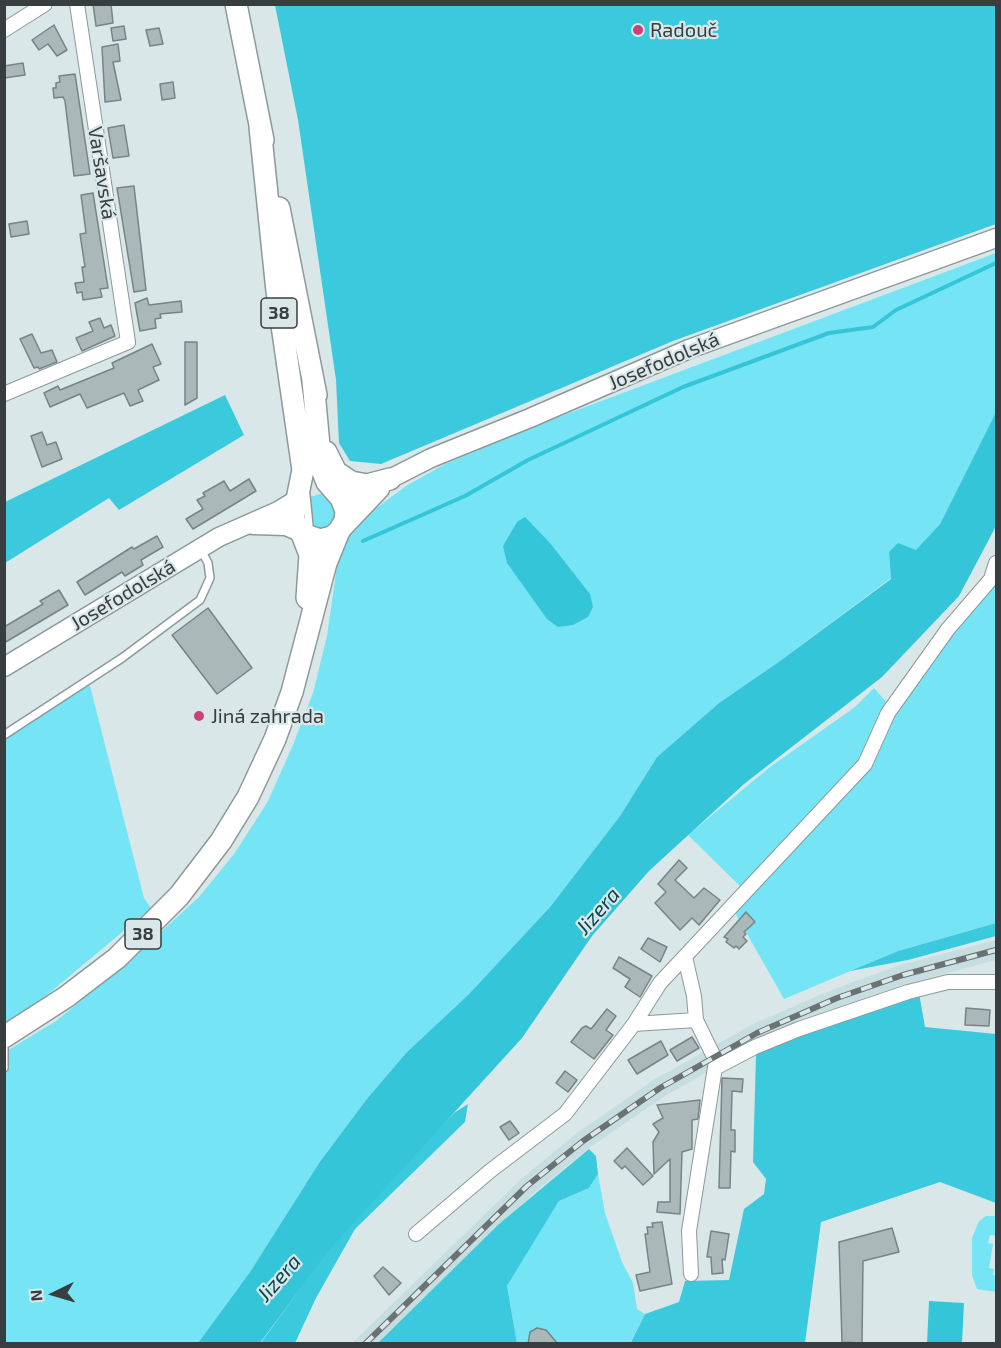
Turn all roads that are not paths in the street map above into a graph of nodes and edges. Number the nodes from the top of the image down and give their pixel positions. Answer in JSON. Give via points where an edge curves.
{"nodes":[{"id":1,"x":45,"y":4,"type":"edge"},
{"id":2,"x":77,"y":4,"type":"edge"},
{"id":3,"x":236,"y":4,"type":"edge"},
{"id":4,"x":4,"y":30,"type":"edge"},
{"id":5,"x":260,"y":127,"type":"junction"},
{"id":6,"x":996,"y":238,"type":"edge"},
{"id":7,"x":313,"y":381,"type":"junction"},
{"id":8,"x":4,"y":394,"type":"edge"},
{"id":9,"x":390,"y":479,"type":"junction"},
{"id":10,"x":337,"y":494,"type":"junction"},
{"id":11,"x":301,"y":496,"type":"junction"},
{"id":12,"x":242,"y":526,"type":"junction"},
{"id":13,"x":340,"y":530,"type":"junction"},
{"id":14,"x":304,"y":535,"type":"junction"},
{"id":15,"x":200,"y":548,"type":"junction"},
{"id":16,"x":996,"y":563,"type":"edge"},
{"id":17,"x":302,"y":653,"type":"junction"},
{"id":18,"x":4,"y":667,"type":"edge"},
{"id":19,"x":4,"y":735,"type":"edge"},
{"id":20,"x":685,"y":957,"type":"junction"},
{"id":21,"x":996,"y":982,"type":"edge"},
{"id":22,"x":696,"y":1020,"type":"junction"},
{"id":23,"x":634,"y":1024,"type":"junction"},
{"id":24,"x":4,"y":1037,"type":"edge"},
{"id":25,"x":4,"y":1048,"type":"edge"},
{"id":26,"x":4,"y":1068,"type":"edge"},
{"id":27,"x":715,"y":1068,"type":"junction"},
{"id":28,"x":416,"y":1234,"type":"dead end"},
{"id":29,"x":691,"y":1274,"type":"dead end"}],
"edges":[{"from":1,"to":4,"type":"street"},
{"from":2,"to":8,"type":"street","name":"Varšavská","via":[[128,342]]},
{"from":3,"to":5,"type":"main road","number":"38"},
{"from":5,"to":7,"type":"main road","number":"38","via":[[289,250]]},
{"from":5,"to":11,"type":"main road","number":"38","via":[[276,291],[303,470]]},
{"from":6,"to":9,"type":"main road","name":"Josefodolská","via":[[689,349]]},
{"from":7,"to":9,"type":"main road","via":[[326,453],[336,472],[363,485]]},
{"from":7,"to":10,"type":"main road","number":"38","via":[[321,467]]},
{"from":9,"to":10,"type":"main road","name":"Josefodolská","via":[[355,494]]},
{"from":9,"to":13,"type":"main road"},
{"from":10,"to":11,"type":"main road","via":[[321,487]]},
{"from":10,"to":13,"type":"main road","number":"38","via":[[346,511]]},
{"from":11,"to":12,"type":"main road","name":"Josefodolská"},
{"from":11,"to":14,"type":"main road","number":"38","via":[[293,515]]},
{"from":12,"to":14,"type":"main road","name":"Josefodolská","via":[[282,525]]},
{"from":12,"to":15,"type":"main road","name":"Josefodolská"},
{"from":13,"to":14,"type":"main road","via":[[325,540]]},
{"from":13,"to":17,"type":"main road","number":"38","via":[[326,563]]},
{"from":14,"to":17,"type":"main road","number":"38","via":[[310,561]]},
{"from":15,"to":18,"type":"main road","name":"Josefodolská"},
{"from":15,"to":19,"type":"lane","via":[[210,578],[200,600],[122,658]]},
{"from":16,"to":20,"type":"street","via":[[991,579],[948,629],[888,713],[864,764]]},
{"from":17,"to":24,"type":"main road","number":"38","via":[[266,761],[234,820],[202,867],[160,917],[117,958]]},
{"from":20,"to":22,"type":"street"},
{"from":20,"to":23,"type":"street","via":[[660,983]]},
{"from":21,"to":27,"type":"street","via":[[948,982],[908,992],[799,1029]]},
{"from":22,"to":23,"type":"street"},
{"from":22,"to":27,"type":"street","via":[[714,1055]]},
{"from":23,"to":28,"type":"street","via":[[565,1113]]},
{"from":25,"to":26,"type":"lane"},
{"from":27,"to":29,"type":"street","via":[[689,1231]]}]}
